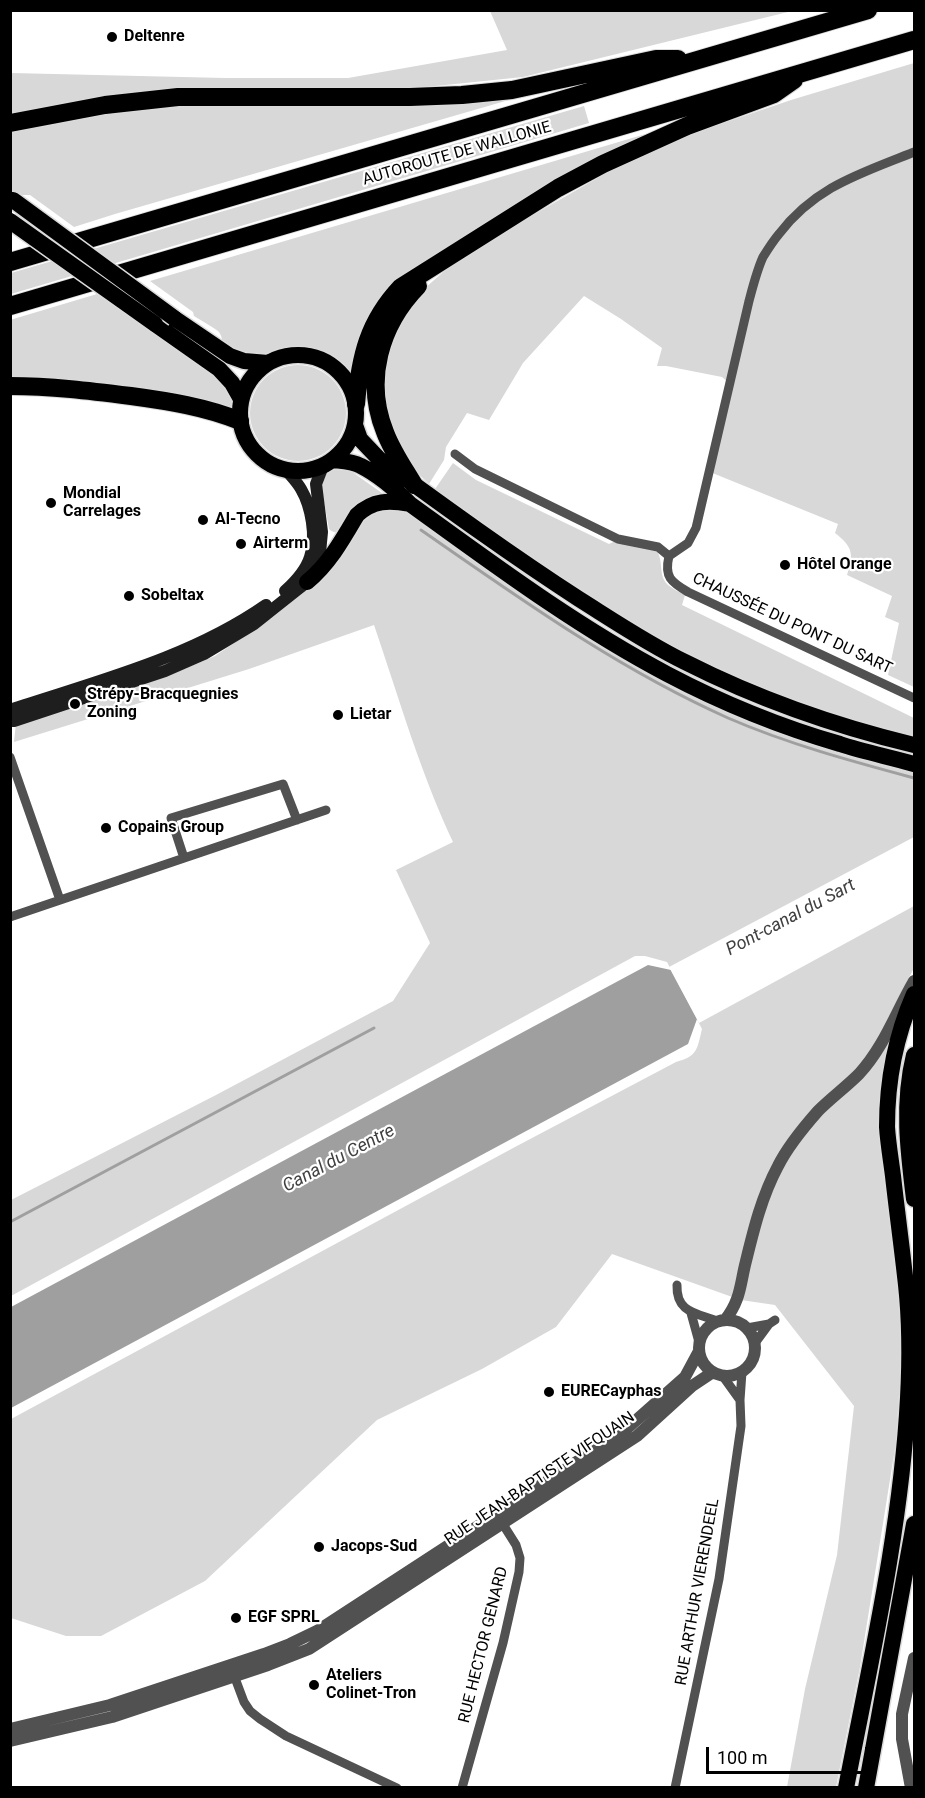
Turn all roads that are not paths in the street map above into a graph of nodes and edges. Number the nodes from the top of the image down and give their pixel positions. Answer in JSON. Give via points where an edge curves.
{"nodes":[{"id":1,"x":868,"y":10,"type":"edge"},
{"id":2,"x":915,"y":40,"type":"edge"},
{"id":3,"x":699,"y":59,"type":"junction"},
{"id":4,"x":807,"y":71,"type":"junction"},
{"id":5,"x":10,"y":123,"type":"edge"},
{"id":6,"x":915,"y":152,"type":"edge"},
{"id":7,"x":12,"y":199,"type":"edge"},
{"id":8,"x":10,"y":221,"type":"edge"},
{"id":9,"x":449,"y":257,"type":"junction"},
{"id":10,"x":10,"y":262,"type":"edge"},
{"id":11,"x":10,"y":306,"type":"edge"},
{"id":12,"x":268,"y":363,"type":"junction"},
{"id":13,"x":10,"y":386,"type":"edge"},
{"id":14,"x":241,"y":399,"type":"junction"},
{"id":15,"x":356,"y":404,"type":"junction"},
{"id":16,"x":240,"y":422,"type":"junction"},
{"id":17,"x":355,"y":425,"type":"junction"},
{"id":18,"x":455,"y":454,"type":"dead end"},
{"id":19,"x":328,"y":463,"type":"junction"},
{"id":20,"x":286,"y":470,"type":"junction"},
{"id":21,"x":414,"y":485,"type":"junction"},
{"id":22,"x":410,"y":504,"type":"junction"},
{"id":23,"x":669,"y":556,"type":"junction"},
{"id":24,"x":307,"y":582,"type":"junction"},
{"id":25,"x":167,"y":658,"type":"junction"},
{"id":26,"x":915,"y":698,"type":"edge"},
{"id":27,"x":10,"y":710,"type":"edge"},
{"id":28,"x":10,"y":718,"type":"edge"},
{"id":29,"x":915,"y":745,"type":"edge"},
{"id":30,"x":10,"y":757,"type":"edge"},
{"id":31,"x":915,"y":764,"type":"edge"},
{"id":32,"x":326,"y":810,"type":"dead end"},
{"id":33,"x":297,"y":820,"type":"junction"},
{"id":34,"x":184,"y":858,"type":"junction"},
{"id":35,"x":60,"y":900,"type":"junction"},
{"id":36,"x":10,"y":917,"type":"edge"},
{"id":37,"x":915,"y":981,"type":"edge"},
{"id":38,"x":915,"y":994,"type":"edge"},
{"id":39,"x":915,"y":1055,"type":"edge"},
{"id":40,"x":915,"y":1199,"type":"edge"},
{"id":41,"x":677,"y":1285,"type":"dead end"},
{"id":42,"x":691,"y":1313,"type":"junction"},
{"id":43,"x":721,"y":1320,"type":"junction"},
{"id":44,"x":747,"y":1328,"type":"junction"},
{"id":45,"x":755,"y":1343,"type":"junction"},
{"id":46,"x":699,"y":1346,"type":"junction"},
{"id":47,"x":742,"y":1372,"type":"junction"},
{"id":48,"x":717,"y":1374,"type":"junction"},
{"id":49,"x":740,"y":1400,"type":"junction"},
{"id":50,"x":500,"y":1519,"type":"junction"},
{"id":51,"x":915,"y":1524,"type":"edge"},
{"id":52,"x":915,"y":1658,"type":"edge"},
{"id":53,"x":232,"y":1671,"type":"junction"},
{"id":54,"x":10,"y":1729,"type":"edge"},
{"id":55,"x":10,"y":1742,"type":"edge"},
{"id":56,"x":397,"y":1788,"type":"edge"},
{"id":57,"x":462,"y":1788,"type":"edge"},
{"id":58,"x":675,"y":1788,"type":"edge"},
{"id":59,"x":846,"y":1788,"type":"edge"},
{"id":60,"x":866,"y":1788,"type":"edge"},
{"id":61,"x":911,"y":1788,"type":"edge"}],
"edges":[{"from":1,"to":3,"type":"highway","name":"AUTOROUTE DE WALLONIE"},
{"from":2,"to":4,"type":"highway","name":"AUTOROUTE DE WALLONIE"},
{"from":3,"to":5,"type":"highway","via":[[656,59],[512,90],[462,95],[178,97],[105,105]]},
{"from":3,"to":10,"type":"highway","name":"AUTOROUTE DE WALLONIE"},
{"from":4,"to":9,"type":"highway","via":[[774,94],[687,126],[603,164]]},
{"from":4,"to":11,"type":"highway","name":"AUTOROUTE DE WALLONIE"},
{"from":6,"to":23,"type":"street","via":[[822,193],[798,212],[768,248],[747,311],[696,528],[688,543]]},
{"from":7,"to":12,"type":"highway","bridge":true,"via":[[230,356]]},
{"from":8,"to":14,"type":"highway","bridge":true,"via":[[219,369]]},
{"from":9,"to":15,"type":"highway","via":[[401,287],[387,302],[362,355]]},
{"from":9,"to":21,"type":"highway","via":[[397,312],[377,362],[379,416]]},
{"from":12,"to":14,"type":"highway","via":[[251,378]]},
{"from":12,"to":15,"type":"highway","via":[[295,355],[323,360],[345,378]]},
{"from":13,"to":16,"type":"highway","via":[[157,400],[221,413]]},
{"from":14,"to":16,"type":"highway"},
{"from":15,"to":17,"type":"highway"},
{"from":16,"to":20,"type":"highway","via":[[246,441],[259,457]]},
{"from":17,"to":19,"type":"highway","via":[[347,445]]},
{"from":17,"to":21,"type":"highway","via":[[369,450]]},
{"from":18,"to":23,"type":"street","via":[[475,469],[618,539],[658,547]]},
{"from":19,"to":20,"type":"highway","via":[[305,471]]},
{"from":19,"to":22,"type":"highway","via":[[348,461],[362,466]]},
{"from":19,"to":24,"type":"main road","via":[[316,484],[321,553]]},
{"from":20,"to":25,"type":"main road","via":[[307,502],[312,541],[303,571],[284,592],[233,626]]},
{"from":21,"to":29,"type":"highway","via":[[535,570],[684,662],[790,708]]},
{"from":22,"to":24,"type":"highway","via":[[385,501],[363,509],[330,559]]},
{"from":22,"to":31,"type":"highway","via":[[525,586],[668,674],[784,726]]},
{"from":23,"to":26,"type":"street","name":"CHAUSSÉE DU PONT DU SART","via":[[669,578],[674,584]]},
{"from":24,"to":28,"type":"main road","via":[[254,624],[204,654],[154,675],[14,721]]},
{"from":25,"to":27,"type":"main road"},
{"from":25,"to":28,"type":"main road","via":[[158,667]]},
{"from":30,"to":35,"type":"street"},
{"from":32,"to":33,"type":"street"},
{"from":33,"to":34,"type":"street"},
{"from":33,"to":34,"type":"street","via":[[283,784],[171,818]]},
{"from":34,"to":35,"type":"street"},
{"from":35,"to":36,"type":"street"},
{"from":37,"to":43,"type":"street","name":"RUE JEAN-BAPTISTE VIFQUAIN","via":[[877,1052],[819,1110],[779,1164],[761,1203],[737,1302]]},
{"from":38,"to":59,"type":"highway","via":[[897,1045],[887,1114],[909,1333],[904,1456],[890,1560]]},
{"from":39,"to":40,"type":"highway","via":[[907,1123]]},
{"from":41,"to":42,"type":"street","via":[[679,1300]]},
{"from":42,"to":43,"type":"street"},
{"from":42,"to":46,"type":"street"},
{"from":43,"to":44,"type":"street","via":[[733,1320]]},
{"from":43,"to":46,"type":"street","name":"RUE JEAN-BAPTISTE VIFQUAIN","via":[[703,1333]]},
{"from":44,"to":45,"type":"street"},
{"from":44,"to":45,"type":"street","via":[[772,1322]]},
{"from":45,"to":47,"type":"street","via":[[753,1359]]},
{"from":46,"to":48,"type":"street","via":[[706,1367]]},
{"from":46,"to":50,"type":"street","name":"RUE JEAN-BAPTISTE VIFQUAIN","via":[[685,1377],[624,1431]]},
{"from":47,"to":48,"type":"street","name":"RUE JEAN-BAPTISTE VIFQUAIN","via":[[731,1376]]},
{"from":47,"to":49,"type":"street","name":"RUE ARTHUR VIERENDEEL"},
{"from":48,"to":49,"type":"street"},
{"from":48,"to":50,"type":"street","name":"RUE JEAN-BAPTISTE VIFQUAIN","via":[[692,1386],[637,1436]]},
{"from":49,"to":58,"type":"street","name":"RUE ARTHUR VIERENDEEL","via":[[741,1425],[718,1579]]},
{"from":50,"to":53,"type":"street","name":"RUE JEAN-BAPTISTE VIFQUAIN","via":[[309,1649]]},
{"from":50,"to":57,"type":"street","name":"RUE HECTOR GENARD","via":[[516,1545],[519,1572]]},
{"from":51,"to":60,"type":"highway"},
{"from":52,"to":61,"type":"street","via":[[902,1714],[902,1739]]},
{"from":53,"to":54,"type":"street","name":"RUE JEAN-BAPTISTE VIFQUAIN"},
{"from":53,"to":55,"type":"street","name":"RUE JEAN-BAPTISTE VIFQUAIN","via":[[112,1717]]},
{"from":53,"to":56,"type":"street","via":[[244,1702],[260,1719],[286,1736]]}]}
